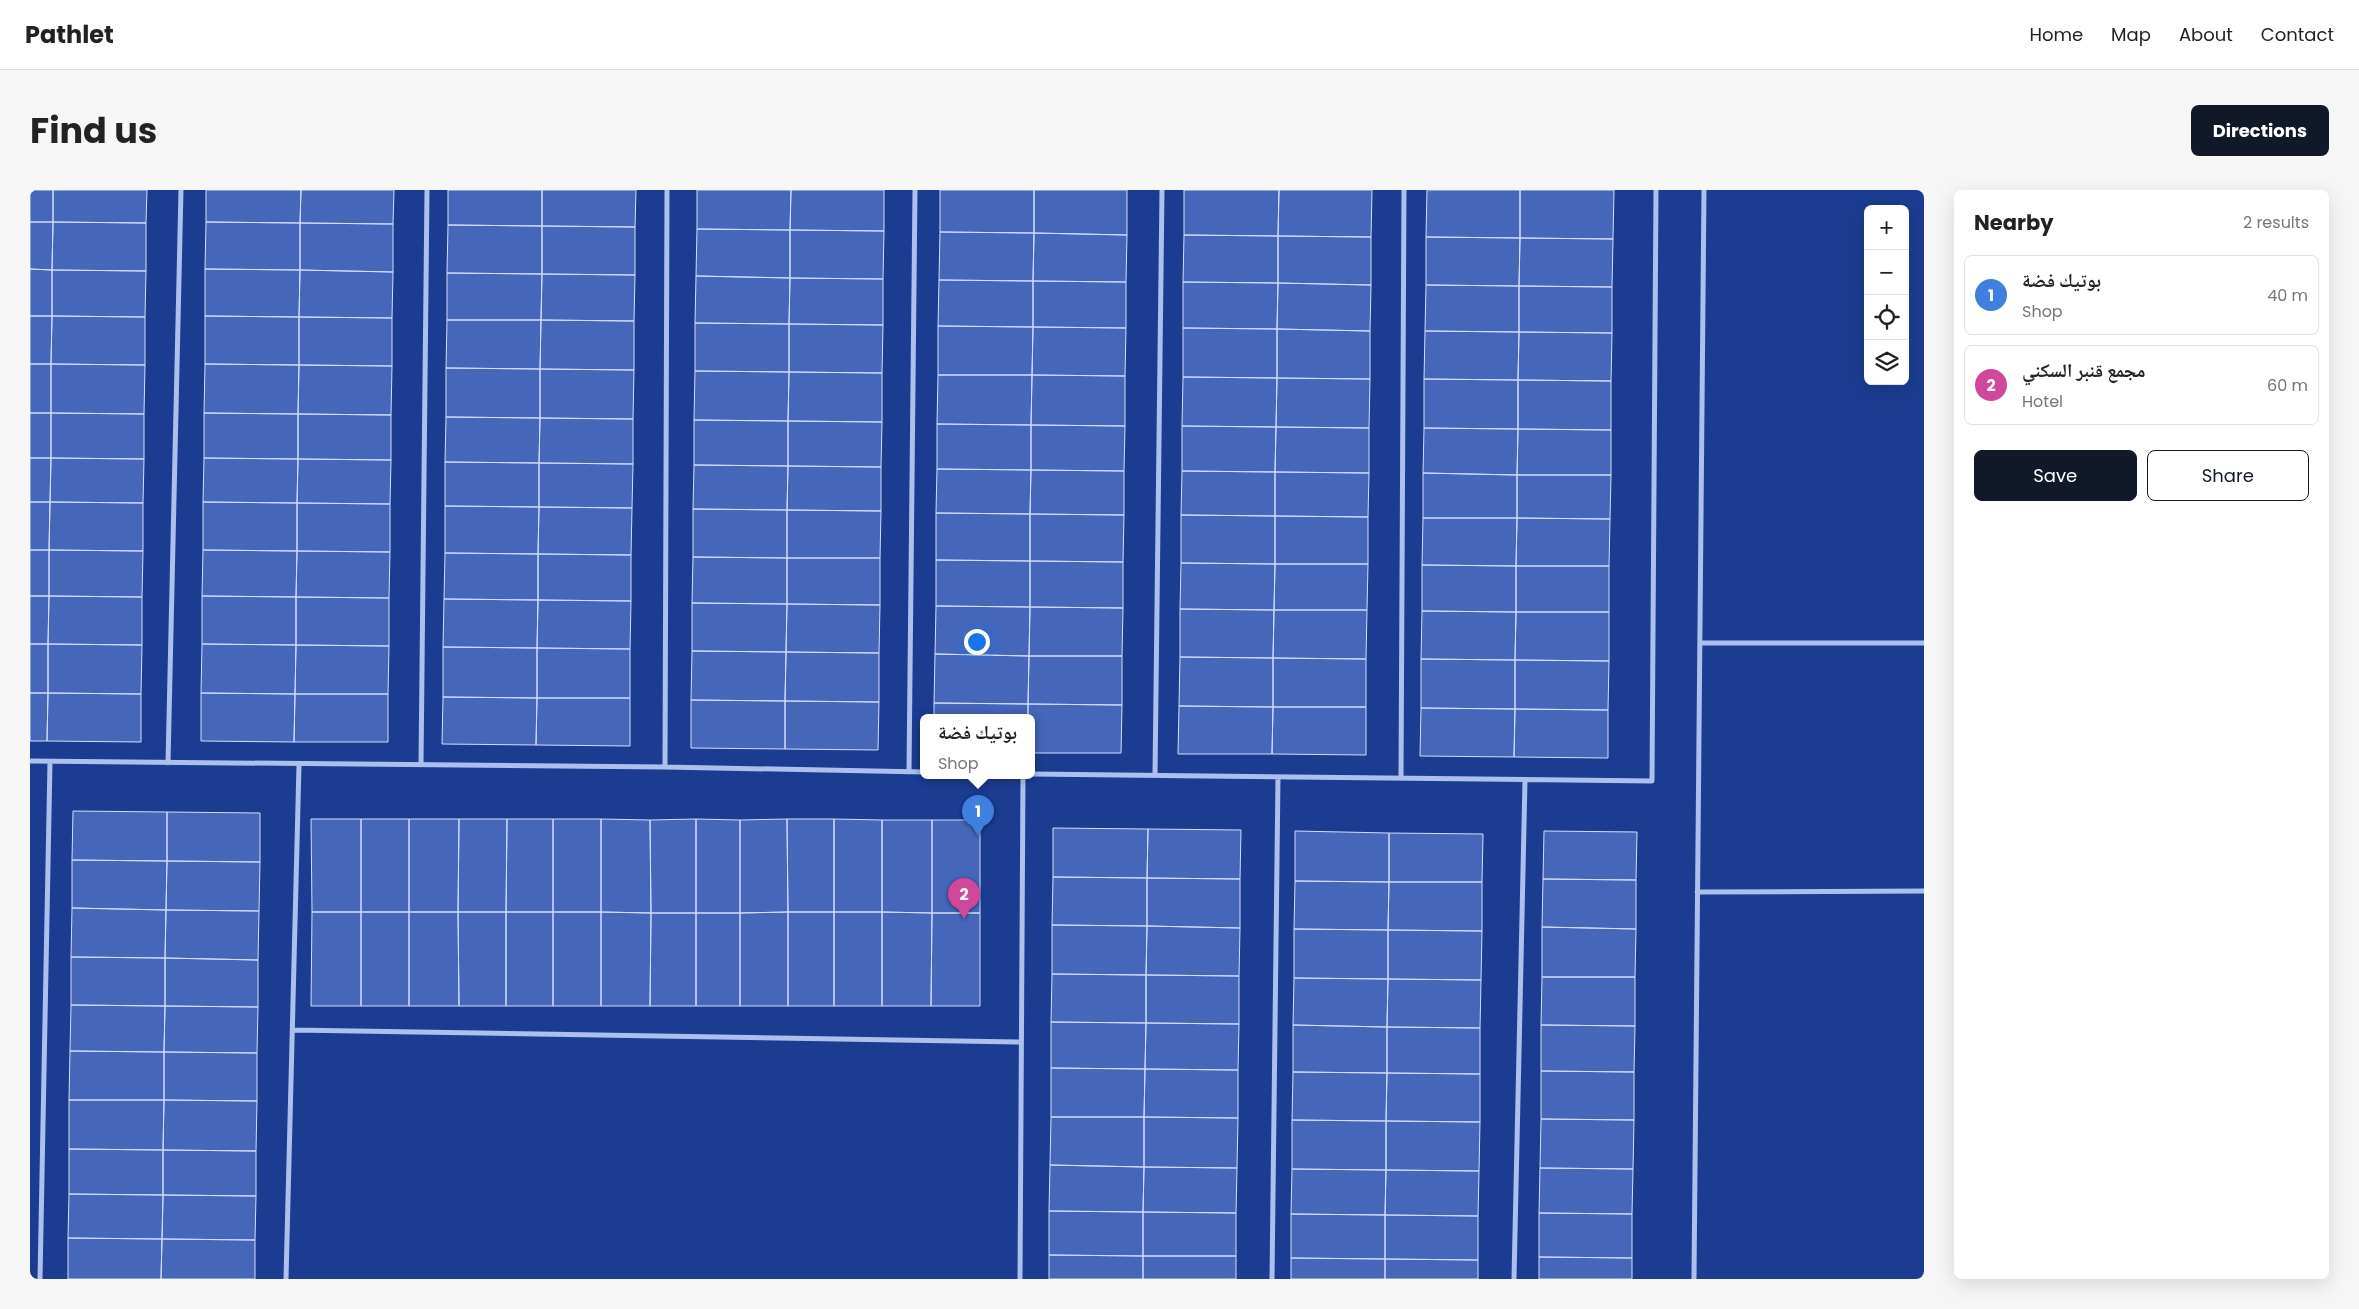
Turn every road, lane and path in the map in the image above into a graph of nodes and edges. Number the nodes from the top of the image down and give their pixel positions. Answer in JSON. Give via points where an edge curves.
{"nodes":[{"id":1,"x":181,"y":190,"type":"edge"},
{"id":2,"x":427,"y":190,"type":"edge"},
{"id":3,"x":667,"y":190,"type":"edge"},
{"id":4,"x":915,"y":190,"type":"edge"},
{"id":5,"x":1162,"y":190,"type":"edge"},
{"id":6,"x":1404,"y":190,"type":"edge"},
{"id":7,"x":1656,"y":190,"type":"edge"},
{"id":8,"x":1704,"y":190,"type":"edge"},
{"id":9,"x":1700,"y":643,"type":"junction"},
{"id":10,"x":1924,"y":643,"type":"edge"},
{"id":11,"x":30,"y":761,"type":"edge"},
{"id":12,"x":50,"y":762,"type":"junction"},
{"id":13,"x":168,"y":763,"type":"junction"},
{"id":14,"x":299,"y":765,"type":"junction"},
{"id":15,"x":421,"y":765,"type":"junction"},
{"id":16,"x":665,"y":767,"type":"junction"},
{"id":17,"x":909,"y":772,"type":"junction"},
{"id":18,"x":920,"y":772,"type":"edge"},
{"id":19,"x":1035,"y":774,"type":"edge"},
{"id":20,"x":1155,"y":775,"type":"junction"},
{"id":21,"x":1278,"y":777,"type":"junction"},
{"id":22,"x":1401,"y":778,"type":"junction"},
{"id":23,"x":1023,"y":779,"type":"edge"},
{"id":24,"x":1525,"y":780,"type":"junction"},
{"id":25,"x":1924,"y":891,"type":"edge"},
{"id":26,"x":1697,"y":892,"type":"junction"},
{"id":27,"x":292,"y":1030,"type":"junction"},
{"id":28,"x":1021,"y":1042,"type":"junction"},
{"id":29,"x":40,"y":1279,"type":"edge"},
{"id":30,"x":286,"y":1279,"type":"edge"},
{"id":31,"x":1020,"y":1279,"type":"edge"},
{"id":32,"x":1272,"y":1279,"type":"edge"},
{"id":33,"x":1514,"y":1279,"type":"edge"},
{"id":34,"x":1694,"y":1279,"type":"edge"}],
"edges":[{"from":1,"to":13,"type":"street"},
{"from":2,"to":15,"type":"street"},
{"from":3,"to":16,"type":"street"},
{"from":4,"to":17,"type":"street"},
{"from":5,"to":20,"type":"street"},
{"from":6,"to":22,"type":"street"},
{"from":7,"to":24,"type":"street","via":[[1652,781]]},
{"from":8,"to":9,"type":"street"},
{"from":9,"to":10,"type":"street"},
{"from":9,"to":26,"type":"street"},
{"from":11,"to":12,"type":"street"},
{"from":12,"to":13,"type":"street"},
{"from":12,"to":29,"type":"street"},
{"from":13,"to":14,"type":"street"},
{"from":14,"to":15,"type":"street"},
{"from":14,"to":27,"type":"street"},
{"from":15,"to":16,"type":"street"},
{"from":16,"to":17,"type":"street"},
{"from":17,"to":18,"type":"street"},
{"from":19,"to":20,"type":"street"},
{"from":20,"to":21,"type":"street"},
{"from":21,"to":22,"type":"street"},
{"from":21,"to":32,"type":"street"},
{"from":22,"to":24,"type":"street"},
{"from":23,"to":28,"type":"street"},
{"from":24,"to":33,"type":"street"},
{"from":25,"to":26,"type":"street"},
{"from":26,"to":34,"type":"street"},
{"from":27,"to":28,"type":"street"},
{"from":27,"to":30,"type":"street"},
{"from":28,"to":31,"type":"street"}]}
